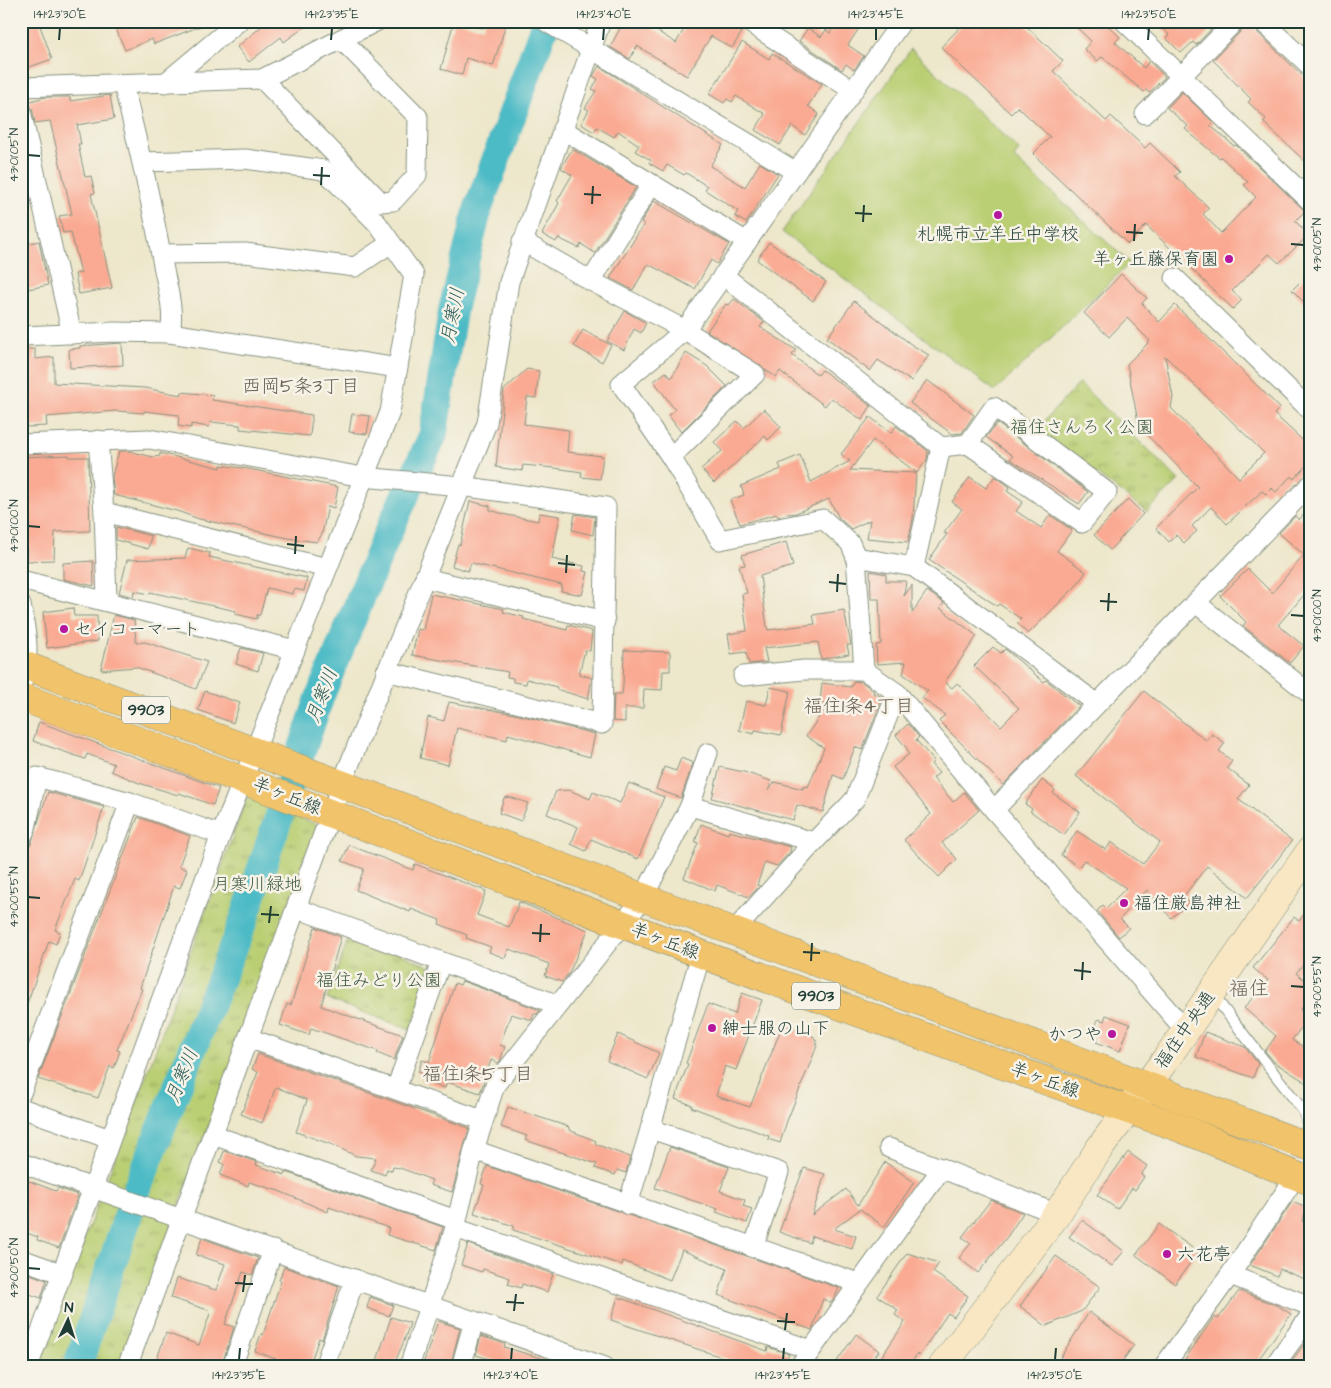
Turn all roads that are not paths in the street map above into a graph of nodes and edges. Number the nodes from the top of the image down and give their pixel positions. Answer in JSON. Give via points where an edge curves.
{"nodes":[{"id":1,"x":377,"y":21,"type":"edge"},
{"id":2,"x":545,"y":21,"type":"edge"},
{"id":3,"x":601,"y":21,"type":"edge"},
{"id":4,"x":747,"y":21,"type":"edge"},
{"id":5,"x":902,"y":21,"type":"edge"},
{"id":6,"x":1124,"y":21,"type":"edge"},
{"id":7,"x":1235,"y":21,"type":"edge"},
{"id":8,"x":1262,"y":21,"type":"edge"},
{"id":9,"x":233,"y":23,"type":"edge"},
{"id":10,"x":341,"y":39,"type":"junction"},
{"id":11,"x":584,"y":44,"type":"junction"},
{"id":12,"x":1310,"y":66,"type":"edge"},
{"id":13,"x":1182,"y":76,"type":"junction"},
{"id":14,"x":262,"y":79,"type":"junction"},
{"id":15,"x":165,"y":83,"type":"junction"},
{"id":16,"x":123,"y":84,"type":"junction"},
{"id":17,"x":21,"y":87,"type":"edge"},
{"id":18,"x":852,"y":90,"type":"junction"},
{"id":19,"x":21,"y":111,"type":"edge"},
{"id":20,"x":1145,"y":114,"type":"dead end"},
{"id":21,"x":562,"y":129,"type":"junction"},
{"id":22,"x":142,"y":162,"type":"junction"},
{"id":23,"x":796,"y":172,"type":"junction"},
{"id":24,"x":652,"y":185,"type":"junction"},
{"id":25,"x":1310,"y":201,"type":"edge"},
{"id":26,"x":522,"y":241,"type":"junction"},
{"id":27,"x":748,"y":242,"type":"junction"},
{"id":28,"x":391,"y":243,"type":"junction"},
{"id":29,"x":161,"y":254,"type":"junction"},
{"id":30,"x":723,"y":275,"type":"junction"},
{"id":31,"x":1175,"y":278,"type":"dead end"},
{"id":32,"x":592,"y":281,"type":"junction"},
{"id":33,"x":685,"y":330,"type":"junction"},
{"id":34,"x":170,"y":333,"type":"junction"},
{"id":35,"x":72,"y":334,"type":"junction"},
{"id":36,"x":21,"y":336,"type":"edge"},
{"id":37,"x":398,"y":368,"type":"junction"},
{"id":38,"x":1310,"y":410,"type":"edge"},
{"id":39,"x":98,"y":440,"type":"junction"},
{"id":40,"x":21,"y":444,"type":"edge"},
{"id":41,"x":968,"y":444,"type":"junction"},
{"id":42,"x":941,"y":447,"type":"junction"},
{"id":43,"x":671,"y":457,"type":"junction"},
{"id":44,"x":370,"y":478,"type":"junction"},
{"id":45,"x":1310,"y":485,"type":"edge"},
{"id":46,"x":461,"y":486,"type":"junction"},
{"id":47,"x":104,"y":512,"type":"junction"},
{"id":48,"x":856,"y":557,"type":"junction"},
{"id":49,"x":914,"y":567,"type":"junction"},
{"id":50,"x":327,"y":568,"type":"junction"},
{"id":51,"x":425,"y":578,"type":"junction"},
{"id":52,"x":21,"y":580,"type":"edge"},
{"id":53,"x":107,"y":600,"type":"junction"},
{"id":54,"x":1196,"y":603,"type":"junction"},
{"id":55,"x":21,"y":604,"type":"edge"},
{"id":56,"x":605,"y":621,"type":"junction"},
{"id":57,"x":294,"y":650,"type":"junction"},
{"id":58,"x":864,"y":670,"type":"junction"},
{"id":59,"x":23,"y":672,"type":"edge"},
{"id":60,"x":386,"y":672,"type":"junction"},
{"id":61,"x":743,"y":676,"type":"dead end"},
{"id":62,"x":897,"y":693,"type":"junction"},
{"id":63,"x":1310,"y":694,"type":"edge"},
{"id":64,"x":21,"y":697,"type":"edge"},
{"id":65,"x":1096,"y":703,"type":"junction"},
{"id":66,"x":263,"y":753,"type":"junction"},
{"id":67,"x":708,"y":753,"type":"dead end"},
{"id":68,"x":336,"y":781,"type":"junction"},
{"id":69,"x":252,"y":782,"type":"junction"},
{"id":70,"x":130,"y":802,"type":"junction"},
{"id":71,"x":690,"y":806,"type":"junction"},
{"id":72,"x":994,"y":810,"type":"junction"},
{"id":73,"x":327,"y":812,"type":"junction"},
{"id":74,"x":221,"y":835,"type":"junction"},
{"id":75,"x":21,"y":838,"type":"edge"},
{"id":76,"x":814,"y":842,"type":"junction"},
{"id":77,"x":1309,"y":854,"type":"edge"},
{"id":78,"x":643,"y":898,"type":"junction"},
{"id":79,"x":296,"y":908,"type":"junction"},
{"id":80,"x":621,"y":924,"type":"junction"},
{"id":81,"x":734,"y":931,"type":"junction"},
{"id":82,"x":701,"y":954,"type":"junction"},
{"id":83,"x":440,"y":962,"type":"junction"},
{"id":84,"x":1211,"y":993,"type":"junction"},
{"id":85,"x":556,"y":1004,"type":"junction"},
{"id":86,"x":1185,"y":1030,"type":"junction"},
{"id":87,"x":248,"y":1038,"type":"junction"},
{"id":88,"x":1145,"y":1086,"type":"junction"},
{"id":89,"x":396,"y":1089,"type":"junction"},
{"id":90,"x":21,"y":1093,"type":"edge"},
{"id":91,"x":21,"y":1108,"type":"edge"},
{"id":92,"x":1126,"y":1111,"type":"junction"},
{"id":93,"x":482,"y":1120,"type":"junction"},
{"id":94,"x":651,"y":1129,"type":"junction"},
{"id":95,"x":213,"y":1135,"type":"junction"},
{"id":96,"x":1310,"y":1138,"type":"edge"},
{"id":97,"x":110,"y":1139,"type":"junction"},
{"id":98,"x":1310,"y":1147,"type":"edge"},
{"id":99,"x":889,"y":1148,"type":"dead end"},
{"id":100,"x":474,"y":1150,"type":"junction"},
{"id":101,"x":21,"y":1163,"type":"edge"},
{"id":102,"x":942,"y":1168,"type":"junction"},
{"id":103,"x":1303,"y":1179,"type":"edge"},
{"id":104,"x":101,"y":1191,"type":"junction"},
{"id":105,"x":628,"y":1205,"type":"junction"},
{"id":106,"x":1057,"y":1214,"type":"junction"},
{"id":107,"x":183,"y":1219,"type":"junction"},
{"id":108,"x":456,"y":1224,"type":"junction"},
{"id":109,"x":753,"y":1248,"type":"junction"},
{"id":110,"x":273,"y":1250,"type":"junction"},
{"id":111,"x":21,"y":1259,"type":"edge"},
{"id":112,"x":62,"y":1274,"type":"junction"},
{"id":113,"x":1230,"y":1275,"type":"junction"},
{"id":114,"x":355,"y":1279,"type":"junction"},
{"id":115,"x":858,"y":1283,"type":"junction"},
{"id":116,"x":428,"y":1305,"type":"junction"},
{"id":117,"x":1310,"y":1306,"type":"edge"},
{"id":118,"x":1310,"y":1316,"type":"edge"},
{"id":119,"x":474,"y":1321,"type":"junction"},
{"id":120,"x":811,"y":1350,"type":"junction"},
{"id":121,"x":28,"y":1356,"type":"edge"},
{"id":122,"x":555,"y":1358,"type":"edge"},
{"id":123,"x":127,"y":1367,"type":"edge"},
{"id":124,"x":232,"y":1367,"type":"edge"},
{"id":125,"x":324,"y":1367,"type":"edge"},
{"id":126,"x":410,"y":1367,"type":"edge"},
{"id":127,"x":461,"y":1367,"type":"edge"},
{"id":128,"x":605,"y":1367,"type":"edge"},
{"id":129,"x":799,"y":1367,"type":"edge"},
{"id":130,"x":942,"y":1367,"type":"edge"},
{"id":131,"x":1163,"y":1367,"type":"edge"},
{"id":132,"x":1273,"y":1367,"type":"edge"}],
"edges":[{"from":1,"to":10,"type":"street"},
{"from":2,"to":11,"type":"street"},
{"from":3,"to":11,"type":"street"},
{"from":4,"to":18,"type":"street"},
{"from":5,"to":18,"type":"street"},
{"from":6,"to":13,"type":"street"},
{"from":7,"to":13,"type":"street"},
{"from":8,"to":12,"type":"street"},
{"from":9,"to":15,"type":"street"},
{"from":10,"to":14,"type":"street"},
{"from":10,"to":14,"type":"street","via":[[418,117],[417,175],[393,201],[381,202]]},
{"from":11,"to":21,"type":"street"},
{"from":11,"to":23,"type":"street"},
{"from":13,"to":20,"type":"street"},
{"from":13,"to":25,"type":"street"},
{"from":14,"to":15,"type":"street"},
{"from":15,"to":16,"type":"street"},
{"from":16,"to":17,"type":"street"},
{"from":16,"to":22,"type":"street"},
{"from":18,"to":23,"type":"street"},
{"from":19,"to":35,"type":"street"},
{"from":21,"to":24,"type":"street"},
{"from":21,"to":26,"type":"street"},
{"from":22,"to":28,"type":"street","via":[[245,159],[324,170],[377,223]]},
{"from":22,"to":29,"type":"street"},
{"from":23,"to":27,"type":"street"},
{"from":24,"to":27,"type":"street"},
{"from":24,"to":32,"type":"street"},
{"from":26,"to":32,"type":"street"},
{"from":26,"to":46,"type":"street","via":[[509,282],[487,423]]},
{"from":27,"to":30,"type":"street"},
{"from":28,"to":29,"type":"street","via":[[355,267],[245,253]]},
{"from":28,"to":37,"type":"street","via":[[414,275]]},
{"from":29,"to":34,"type":"street","via":[[173,320]]},
{"from":30,"to":33,"type":"street"},
{"from":30,"to":42,"type":"street"},
{"from":31,"to":38,"type":"street"},
{"from":32,"to":33,"type":"street"},
{"from":33,"to":43,"type":"street","via":[[621,384]]},
{"from":33,"to":43,"type":"street","via":[[756,374]]},
{"from":34,"to":35,"type":"street"},
{"from":34,"to":37,"type":"street"},
{"from":35,"to":36,"type":"street"},
{"from":37,"to":44,"type":"street","via":[[390,412]]},
{"from":39,"to":40,"type":"street"},
{"from":39,"to":44,"type":"street","via":[[149,439]]},
{"from":39,"to":47,"type":"street"},
{"from":41,"to":41,"type":"street","via":[[994,407],[1107,492],[1082,523]]},
{"from":41,"to":42,"type":"street"},
{"from":42,"to":49,"type":"street"},
{"from":43,"to":48,"type":"street","via":[[720,540],[823,519],[850,543]]},
{"from":44,"to":46,"type":"street"},
{"from":44,"to":50,"type":"street"},
{"from":45,"to":54,"type":"street"},
{"from":46,"to":51,"type":"street"},
{"from":46,"to":56,"type":"street","via":[[606,507]]},
{"from":47,"to":50,"type":"street"},
{"from":47,"to":53,"type":"street"},
{"from":48,"to":49,"type":"street"},
{"from":48,"to":58,"type":"street"},
{"from":49,"to":65,"type":"street"},
{"from":50,"to":57,"type":"street"},
{"from":51,"to":56,"type":"street"},
{"from":51,"to":60,"type":"street"},
{"from":52,"to":53,"type":"street"},
{"from":53,"to":57,"type":"street"},
{"from":54,"to":63,"type":"street"},
{"from":54,"to":65,"type":"street"},
{"from":55,"to":59,"type":"street","via":[[29,646]]},
{"from":56,"to":60,"type":"street","via":[[602,724]]},
{"from":57,"to":66,"type":"street"},
{"from":58,"to":61,"type":"street","via":[[804,670]]},
{"from":58,"to":62,"type":"street"},
{"from":59,"to":66,"type":"main road","name":"羊ヶ丘線","number":"9903"},
{"from":60,"to":68,"type":"street"},
{"from":62,"to":72,"type":"street"},
{"from":62,"to":76,"type":"street","via":[[856,799]]},
{"from":64,"to":69,"type":"main road","name":"羊ヶ丘線","number":"9903"},
{"from":65,"to":72,"type":"street"},
{"from":66,"to":68,"type":"main road","name":"羊ヶ丘線","number":"9903"},
{"from":66,"to":69,"type":"street"},
{"from":67,"to":71,"type":"street"},
{"from":68,"to":73,"type":"street"},
{"from":68,"to":78,"type":"main road","name":"羊ヶ丘線","number":"9903"},
{"from":69,"to":73,"type":"main road","name":"羊ヶ丘線","number":"9903"},
{"from":69,"to":74,"type":"street"},
{"from":70,"to":74,"type":"street"},
{"from":70,"to":75,"type":"street","via":[[37,777]]},
{"from":70,"to":90,"type":"street"},
{"from":71,"to":76,"type":"street"},
{"from":71,"to":78,"type":"street"},
{"from":72,"to":86,"type":"street"},
{"from":73,"to":79,"type":"street"},
{"from":73,"to":80,"type":"main road","name":"羊ヶ丘線","number":"9903"},
{"from":74,"to":97,"type":"street"},
{"from":76,"to":81,"type":"street"},
{"from":77,"to":84,"type":"street","name":"福住中央通"},
{"from":78,"to":80,"type":"street"},
{"from":78,"to":81,"type":"main road","name":"羊ヶ丘線","number":"9903"},
{"from":79,"to":83,"type":"street"},
{"from":79,"to":87,"type":"street"},
{"from":80,"to":82,"type":"main road","name":"羊ヶ丘線","number":"9903"},
{"from":80,"to":85,"type":"street"},
{"from":81,"to":88,"type":"main road","name":"羊ヶ丘線","number":"9903"},
{"from":82,"to":92,"type":"main road","name":"羊ヶ丘線","number":"9903"},
{"from":82,"to":94,"type":"street"},
{"from":83,"to":85,"type":"street"},
{"from":83,"to":89,"type":"street"},
{"from":84,"to":86,"type":"street","name":"福住中央通"},
{"from":84,"to":96,"type":"lane","via":[[1305,1113]]},
{"from":85,"to":93,"type":"street","via":[[495,1085]]},
{"from":86,"to":88,"type":"street","name":"福住中央通"},
{"from":87,"to":89,"type":"street"},
{"from":87,"to":95,"type":"street"},
{"from":88,"to":92,"type":"street","name":"福住中央通"},
{"from":88,"to":98,"type":"main road","name":"羊ヶ丘線","number":"9903"},
{"from":89,"to":93,"type":"street"},
{"from":91,"to":97,"type":"street"},
{"from":92,"to":103,"type":"main road","name":"羊ヶ丘線","number":"9903","via":[[1170,1125]]},
{"from":92,"to":106,"type":"street","name":"福住中央通"},
{"from":93,"to":100,"type":"street"},
{"from":94,"to":105,"type":"street"},
{"from":94,"to":109,"type":"street","via":[[779,1172]]},
{"from":95,"to":107,"type":"street"},
{"from":95,"to":108,"type":"street"},
{"from":97,"to":104,"type":"street"},
{"from":99,"to":102,"type":"street"},
{"from":100,"to":105,"type":"street"},
{"from":100,"to":108,"type":"street"},
{"from":101,"to":104,"type":"street"},
{"from":102,"to":106,"type":"street"},
{"from":102,"to":115,"type":"street"},
{"from":103,"to":113,"type":"street"},
{"from":104,"to":107,"type":"street"},
{"from":104,"to":112,"type":"street"},
{"from":105,"to":109,"type":"street"},
{"from":106,"to":130,"type":"street","name":"福住中央通"},
{"from":107,"to":110,"type":"street"},
{"from":107,"to":123,"type":"street"},
{"from":108,"to":116,"type":"street"},
{"from":108,"to":120,"type":"street"},
{"from":109,"to":115,"type":"street"},
{"from":110,"to":114,"type":"street"},
{"from":110,"to":124,"type":"street"},
{"from":111,"to":112,"type":"street"},
{"from":112,"to":121,"type":"street"},
{"from":113,"to":117,"type":"street"},
{"from":113,"to":131,"type":"street"},
{"from":114,"to":116,"type":"street"},
{"from":114,"to":125,"type":"street"},
{"from":115,"to":120,"type":"street"},
{"from":116,"to":119,"type":"street"},
{"from":116,"to":126,"type":"street"},
{"from":118,"to":132,"type":"street"},
{"from":119,"to":122,"type":"street"},
{"from":119,"to":127,"type":"street"},
{"from":120,"to":129,"type":"street"},
{"from":122,"to":128,"type":"street"}]}
